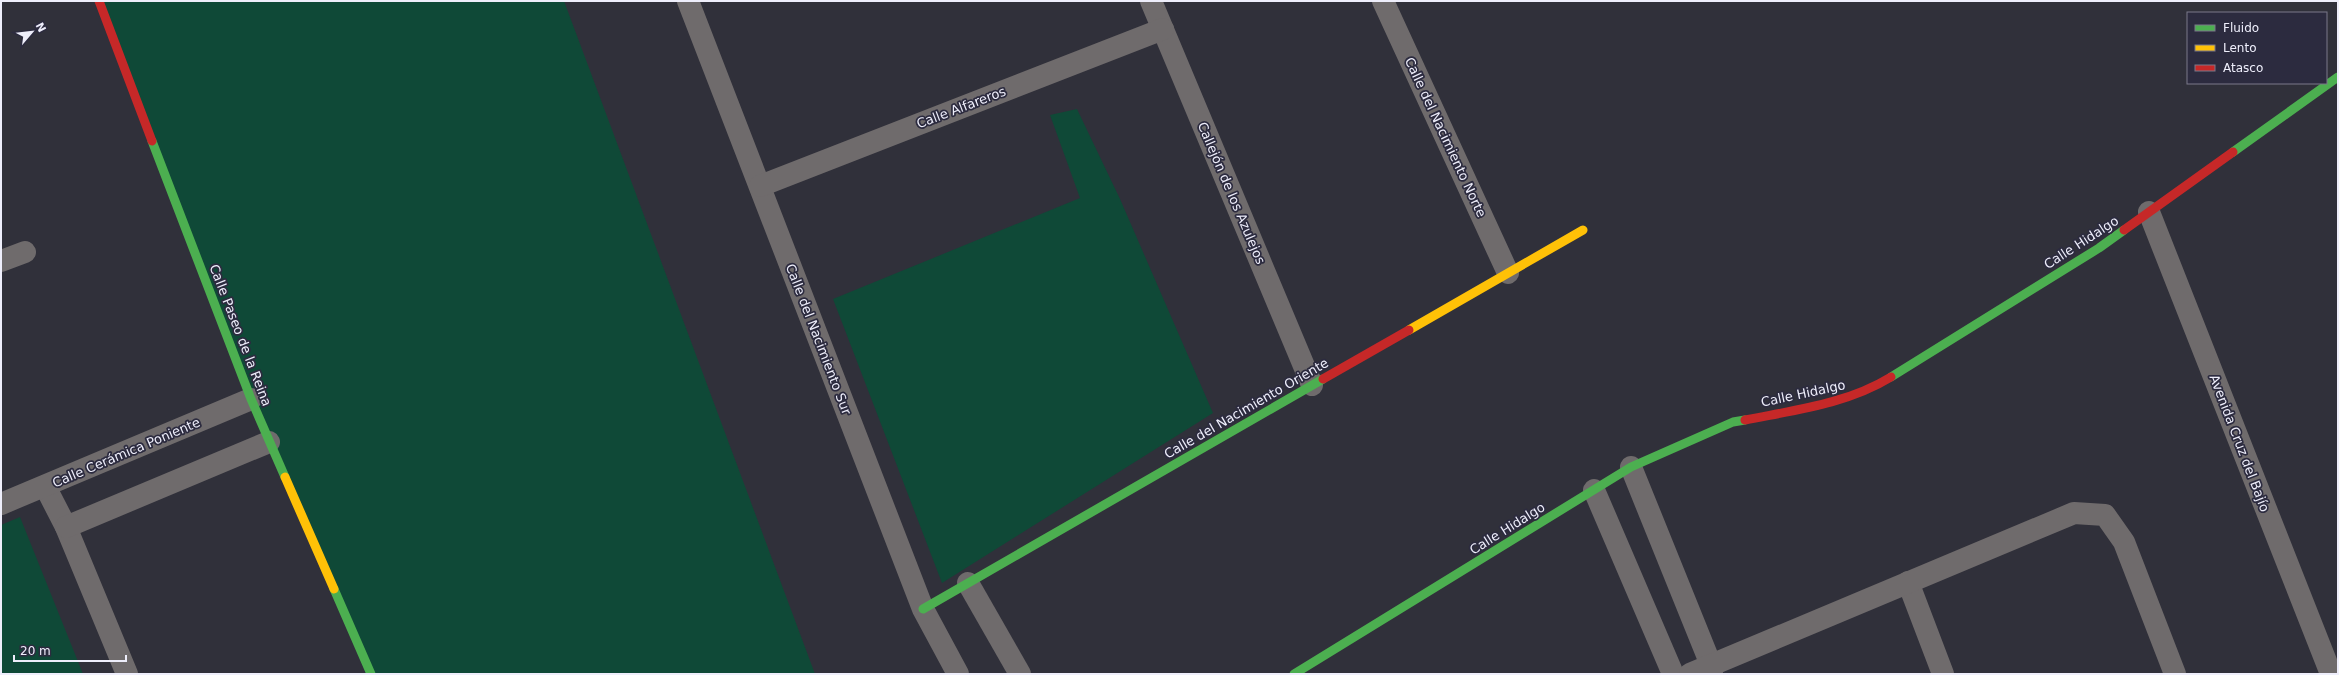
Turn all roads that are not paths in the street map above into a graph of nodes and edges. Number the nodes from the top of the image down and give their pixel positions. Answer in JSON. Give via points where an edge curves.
{"nodes":[{"id":1,"x":99,"y":1,"type":"edge"},
{"id":2,"x":688,"y":1,"type":"edge"},
{"id":3,"x":1152,"y":1,"type":"edge"},
{"id":4,"x":1383,"y":1,"type":"edge"},
{"id":5,"x":1163,"y":29,"type":"junction"},
{"id":6,"x":2338,"y":77,"type":"edge"},
{"id":7,"x":760,"y":186,"type":"junction"},
{"id":8,"x":2149,"y":212,"type":"junction"},
{"id":9,"x":1583,"y":230,"type":"dead end"},
{"id":10,"x":25,"y":252,"type":"dead end"},
{"id":11,"x":1,"y":260,"type":"edge"},
{"id":12,"x":1508,"y":273,"type":"junction"},
{"id":13,"x":1312,"y":385,"type":"junction"},
{"id":14,"x":251,"y":399,"type":"junction"},
{"id":15,"x":269,"y":442,"type":"junction"},
{"id":16,"x":1631,"y":467,"type":"junction"},
{"id":17,"x":44,"y":486,"type":"junction"},
{"id":18,"x":1594,"y":490,"type":"junction"},
{"id":19,"x":1,"y":504,"type":"edge"},
{"id":20,"x":66,"y":527,"type":"junction"},
{"id":21,"x":1908,"y":582,"type":"junction"},
{"id":22,"x":968,"y":583,"type":"junction"},
{"id":23,"x":923,"y":609,"type":"junction"},
{"id":24,"x":1712,"y":670,"type":"edge"},
{"id":25,"x":127,"y":674,"type":"edge"},
{"id":26,"x":371,"y":674,"type":"edge"},
{"id":27,"x":958,"y":674,"type":"edge"},
{"id":28,"x":1020,"y":674,"type":"edge"},
{"id":29,"x":1294,"y":674,"type":"edge"},
{"id":30,"x":1673,"y":674,"type":"edge"},
{"id":31,"x":1690,"y":674,"type":"edge"},
{"id":32,"x":1943,"y":674,"type":"edge"},
{"id":33,"x":2175,"y":674,"type":"edge"},
{"id":34,"x":2331,"y":674,"type":"edge"}],
"edges":[{"from":1,"to":14,"type":"street","name":"Calle Paseo de la Reina"},
{"from":2,"to":7,"type":"street","name":"Calle del Nacimiento Sur"},
{"from":3,"to":5,"type":"street","name":"Callejón de los Azulejos"},
{"from":4,"to":12,"type":"street","name":"Calle del Nacimiento Norte"},
{"from":5,"to":7,"type":"street","name":"Calle Alfareros"},
{"from":5,"to":13,"type":"street","name":"Callejón de los Azulejos"},
{"from":6,"to":8,"type":"street","name":"Calle Hidalgo"},
{"from":7,"to":23,"type":"street","name":"Calle del Nacimiento Sur"},
{"from":8,"to":16,"type":"street","name":"Calle Hidalgo","via":[[2099,248],[1875,386],[1839,401],[1734,422]]},
{"from":8,"to":34,"type":"street","name":"Avenida Cruz del Bajío"},
{"from":9,"to":12,"type":"street","name":"Calle del Nacimiento Oriente"},
{"from":10,"to":11,"type":"street"},
{"from":12,"to":13,"type":"street","name":"Calle del Nacimiento Oriente"},
{"from":13,"to":22,"type":"street","name":"Calle del Nacimiento Oriente"},
{"from":14,"to":15,"type":"street","name":"Calle Paseo de la Reina"},
{"from":14,"to":17,"type":"street","name":"Calle Cerámica Poniente"},
{"from":15,"to":20,"type":"street"},
{"from":15,"to":26,"type":"street","name":"Calle Paseo de la Reina"},
{"from":16,"to":18,"type":"street","name":"Calle Hidalgo"},
{"from":16,"to":24,"type":"street"},
{"from":17,"to":19,"type":"street","name":"Calle Cerámica Poniente"},
{"from":17,"to":20,"type":"street"},
{"from":18,"to":29,"type":"street","name":"Calle Hidalgo"},
{"from":18,"to":30,"type":"street"},
{"from":20,"to":25,"type":"street"},
{"from":21,"to":24,"type":"street"},
{"from":21,"to":32,"type":"street"},
{"from":21,"to":33,"type":"street","via":[[2074,513],[2104,514],[2124,542]]},
{"from":22,"to":23,"type":"street","name":"Calle del Nacimiento Oriente"},
{"from":22,"to":28,"type":"street"},
{"from":23,"to":27,"type":"street","name":"Calle del Nacimiento Sur"},
{"from":24,"to":31,"type":"street"}]}
